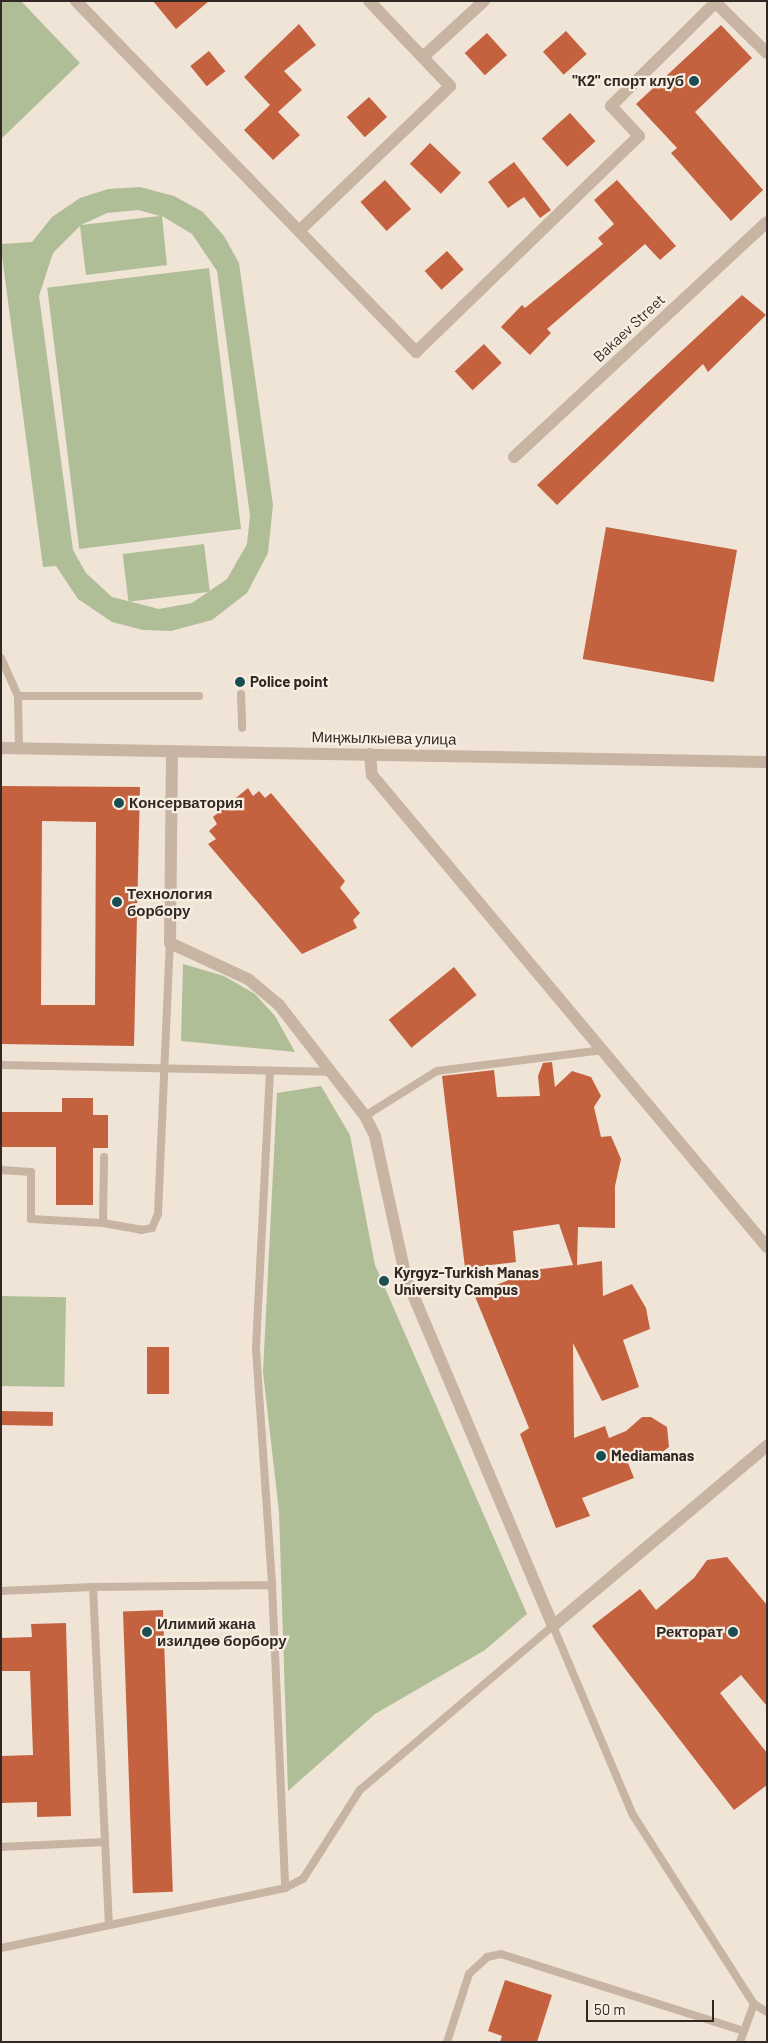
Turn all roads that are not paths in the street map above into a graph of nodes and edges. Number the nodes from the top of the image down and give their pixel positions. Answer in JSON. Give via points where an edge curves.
{"nodes":[{"id":1,"x":76,"y":1,"type":"edge"},
{"id":2,"x":369,"y":1,"type":"edge"},
{"id":3,"x":484,"y":1,"type":"edge"},
{"id":4,"x":715,"y":2,"type":"edge"},
{"id":5,"x":767,"y":54,"type":"edge"},
{"id":6,"x":423,"y":58,"type":"junction"},
{"id":7,"x":767,"y":222,"type":"edge"},
{"id":8,"x":299,"y":231,"type":"junction"},
{"id":9,"x":514,"y":457,"type":"dead end"},
{"id":10,"x":1,"y":658,"type":"edge"},
{"id":11,"x":241,"y":694,"type":"dead end"},
{"id":12,"x":18,"y":696,"type":"junction"},
{"id":13,"x":199,"y":696,"type":"dead end"},
{"id":14,"x":242,"y":728,"type":"dead end"},
{"id":15,"x":1,"y":748,"type":"edge"},
{"id":16,"x":19,"y":748,"type":"junction"},
{"id":17,"x":172,"y":750,"type":"junction"},
{"id":18,"x":370,"y":754,"type":"junction"},
{"id":19,"x":767,"y":762,"type":"edge"},
{"id":20,"x":170,"y":943,"type":"junction"},
{"id":21,"x":603,"y":1050,"type":"junction"},
{"id":22,"x":1,"y":1065,"type":"edge"},
{"id":23,"x":164,"y":1068,"type":"junction"},
{"id":24,"x":270,"y":1070,"type":"junction"},
{"id":25,"x":328,"y":1072,"type":"junction"},
{"id":26,"x":365,"y":1116,"type":"junction"},
{"id":27,"x":104,"y":1157,"type":"dead end"},
{"id":28,"x":1,"y":1170,"type":"edge"},
{"id":29,"x":103,"y":1222,"type":"junction"},
{"id":30,"x":767,"y":1247,"type":"edge"},
{"id":31,"x":767,"y":1446,"type":"edge"},
{"id":32,"x":272,"y":1585,"type":"junction"},
{"id":33,"x":93,"y":1586,"type":"junction"},
{"id":34,"x":1,"y":1591,"type":"edge"},
{"id":35,"x":553,"y":1626,"type":"junction"},
{"id":36,"x":105,"y":1842,"type":"junction"},
{"id":37,"x":1,"y":1847,"type":"edge"},
{"id":38,"x":285,"y":1888,"type":"junction"},
{"id":39,"x":109,"y":1924,"type":"junction"},
{"id":40,"x":1,"y":1948,"type":"edge"},
{"id":41,"x":754,"y":2004,"type":"junction"},
{"id":42,"x":767,"y":2012,"type":"edge"},
{"id":43,"x":744,"y":2031,"type":"junction"},
{"id":44,"x":446,"y":2042,"type":"edge"},
{"id":45,"x":740,"y":2042,"type":"edge"}],
"edges":[{"from":1,"to":8,"type":"street"},
{"from":2,"to":6,"type":"street"},
{"from":3,"to":6,"type":"street"},
{"from":4,"to":5,"type":"street"},
{"from":4,"to":8,"type":"street","via":[[611,106],[640,136],[416,352]]},
{"from":6,"to":8,"type":"street","via":[[450,86]]},
{"from":7,"to":9,"type":"street","name":"Bakaev Street"},
{"from":10,"to":12,"type":"lane"},
{"from":11,"to":14,"type":"lane"},
{"from":12,"to":13,"type":"lane"},
{"from":12,"to":16,"type":"lane"},
{"from":15,"to":16,"type":"street","name":"Миңжылкыева улица"},
{"from":16,"to":17,"type":"street","name":"Миңжылкыева улица"},
{"from":17,"to":18,"type":"street","name":"Миңжылкыева улица"},
{"from":17,"to":20,"type":"street"},
{"from":18,"to":19,"type":"street","name":"Миңжылкыева улица"},
{"from":18,"to":21,"type":"street","via":[[372,775]]},
{"from":20,"to":23,"type":"lane"},
{"from":20,"to":25,"type":"street","via":[[248,979],[279,1004]]},
{"from":21,"to":26,"type":"lane","via":[[437,1070]]},
{"from":21,"to":30,"type":"street"},
{"from":22,"to":23,"type":"lane"},
{"from":23,"to":24,"type":"lane"},
{"from":23,"to":29,"type":"lane","via":[[158,1214],[152,1228],[141,1230]]},
{"from":24,"to":25,"type":"lane"},
{"from":24,"to":32,"type":"lane","via":[[256,1349]]},
{"from":25,"to":26,"type":"street"},
{"from":26,"to":35,"type":"street","via":[[375,1136],[406,1278]]},
{"from":27,"to":29,"type":"lane"},
{"from":28,"to":29,"type":"lane","via":[[31,1172],[32,1219]]},
{"from":31,"to":35,"type":"street"},
{"from":32,"to":33,"type":"lane"},
{"from":32,"to":38,"type":"lane"},
{"from":33,"to":34,"type":"lane"},
{"from":33,"to":36,"type":"lane"},
{"from":35,"to":38,"type":"lane","via":[[360,1790],[303,1879]]},
{"from":35,"to":41,"type":"lane","via":[[633,1816]]},
{"from":36,"to":37,"type":"lane"},
{"from":36,"to":39,"type":"lane"},
{"from":38,"to":39,"type":"lane"},
{"from":39,"to":40,"type":"lane"},
{"from":41,"to":42,"type":"lane"},
{"from":41,"to":43,"type":"lane"},
{"from":43,"to":44,"type":"lane","via":[[501,1954],[487,1957],[470,1974]]},
{"from":43,"to":45,"type":"lane"}]}
